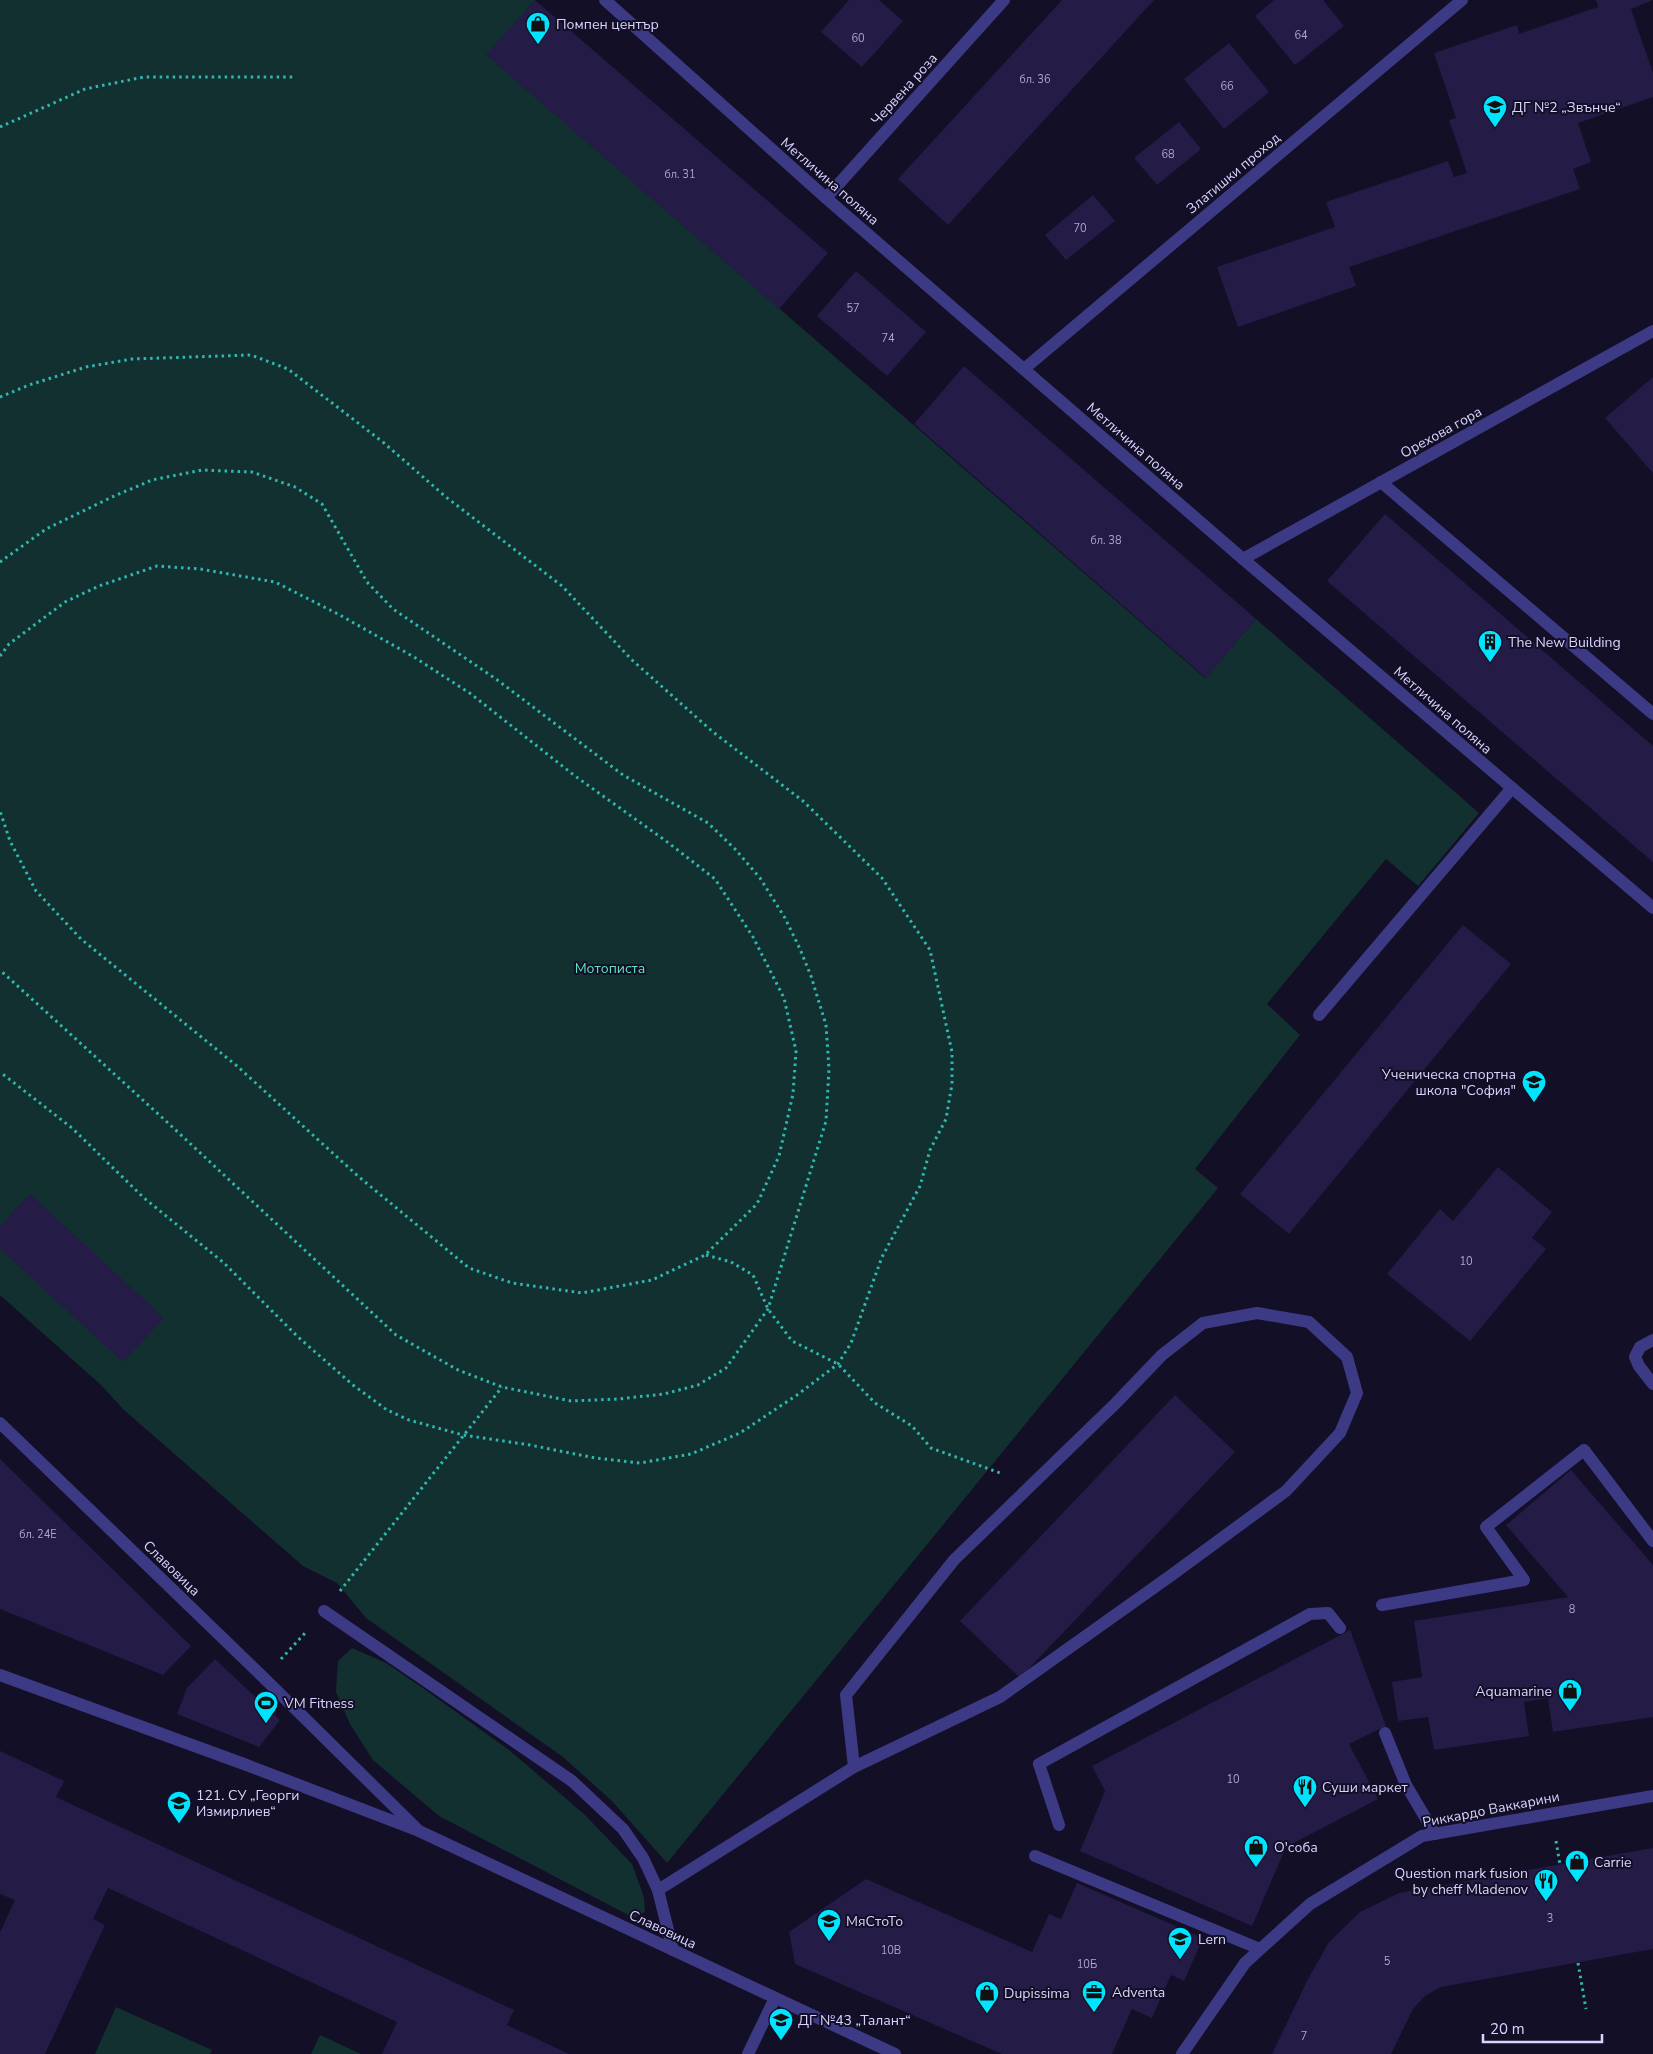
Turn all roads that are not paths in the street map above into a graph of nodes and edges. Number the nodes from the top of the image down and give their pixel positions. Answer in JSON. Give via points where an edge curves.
{"nodes":[{"id":1,"x":605,"y":0,"type":"edge"},
{"id":2,"x":1004,"y":0,"type":"edge"},
{"id":3,"x":1462,"y":0,"type":"edge"},
{"id":4,"x":826,"y":198,"type":"junction"},
{"id":5,"x":1653,"y":331,"type":"edge"},
{"id":6,"x":1024,"y":369,"type":"junction"},
{"id":7,"x":1381,"y":482,"type":"junction"},
{"id":8,"x":1243,"y":559,"type":"junction"},
{"id":9,"x":1653,"y":714,"type":"edge"},
{"id":10,"x":1512,"y":788,"type":"junction"},
{"id":11,"x":1653,"y":908,"type":"edge"},
{"id":12,"x":1319,"y":1015,"type":"dead end"},
{"id":13,"x":1653,"y":1340,"type":"edge"},
{"id":14,"x":1653,"y":1384,"type":"edge"},
{"id":15,"x":0,"y":1423,"type":"edge"},
{"id":16,"x":1653,"y":1541,"type":"edge"},
{"id":17,"x":1382,"y":1605,"type":"dead end"},
{"id":18,"x":324,"y":1611,"type":"road end"},
{"id":19,"x":1340,"y":1628,"type":"dead end"},
{"id":20,"x":0,"y":1675,"type":"edge"},
{"id":21,"x":1385,"y":1733,"type":"dead end"},
{"id":22,"x":854,"y":1767,"type":"junction"},
{"id":23,"x":1653,"y":1796,"type":"edge"},
{"id":24,"x":1059,"y":1825,"type":"dead end"},
{"id":25,"x":419,"y":1832,"type":"junction"},
{"id":26,"x":1435,"y":1834,"type":"junction"},
{"id":27,"x":1035,"y":1856,"type":"dead end"},
{"id":28,"x":658,"y":1890,"type":"junction"},
{"id":29,"x":1260,"y":1949,"type":"junction"},
{"id":30,"x":674,"y":1950,"type":"junction"},
{"id":31,"x":775,"y":1998,"type":"junction"},
{"id":32,"x":748,"y":2054,"type":"edge"},
{"id":33,"x":895,"y":2054,"type":"edge"},
{"id":34,"x":1182,"y":2054,"type":"edge"}],
"edges":[{"from":1,"to":4,"type":"street","name":"Метличина поляна"},
{"from":2,"to":4,"type":"street","name":"Червена роза"},
{"from":3,"to":6,"type":"street","name":"Златишки проход"},
{"from":4,"to":6,"type":"street","name":"Метличина поляна"},
{"from":5,"to":7,"type":"street","name":"Орехова гора"},
{"from":6,"to":8,"type":"street","name":"Метличина поляна"},
{"from":7,"to":8,"type":"street","name":"Орехова гора"},
{"from":7,"to":9,"type":"street"},
{"from":8,"to":10,"type":"street","name":"Метличина поляна"},
{"from":10,"to":11,"type":"street","name":"Метличина поляна"},
{"from":10,"to":12,"type":"street"},
{"from":13,"to":14,"type":"street","via":[[1640,1347],[1635,1357]]},
{"from":15,"to":25,"type":"street","name":"Славовица"},
{"from":16,"to":17,"type":"street","via":[[1584,1450],[1486,1527],[1524,1580]]},
{"from":18,"to":28,"type":"street","via":[[572,1781],[623,1830],[643,1858]]},
{"from":19,"to":24,"type":"street","via":[[1328,1613],[1310,1614],[1039,1764]]},
{"from":20,"to":25,"type":"street","name":"Славовица"},
{"from":21,"to":26,"type":"street","via":[[1406,1786]]},
{"from":22,"to":22,"type":"street","via":[[1000,1698],[1286,1490],[1340,1433],[1356,1393],[1347,1356],[1309,1322],[1257,1312],[1203,1323],[1162,1354],[954,1560],[846,1696]]},
{"from":22,"to":28,"type":"street"},
{"from":23,"to":26,"type":"street","name":"Риккардо Ваккарини"},
{"from":25,"to":30,"type":"street","name":"Славовица"},
{"from":26,"to":29,"type":"street","name":"Риккардо Ваккарини","via":[[1422,1836],[1310,1904]]},
{"from":27,"to":29,"type":"street"},
{"from":28,"to":30,"type":"street"},
{"from":29,"to":34,"type":"street","name":"Риккардо Ваккарини","via":[[1245,1963]]},
{"from":30,"to":31,"type":"street","name":"Славовица"},
{"from":31,"to":32,"type":"street"},
{"from":31,"to":33,"type":"street","name":"Славовица"}]}
